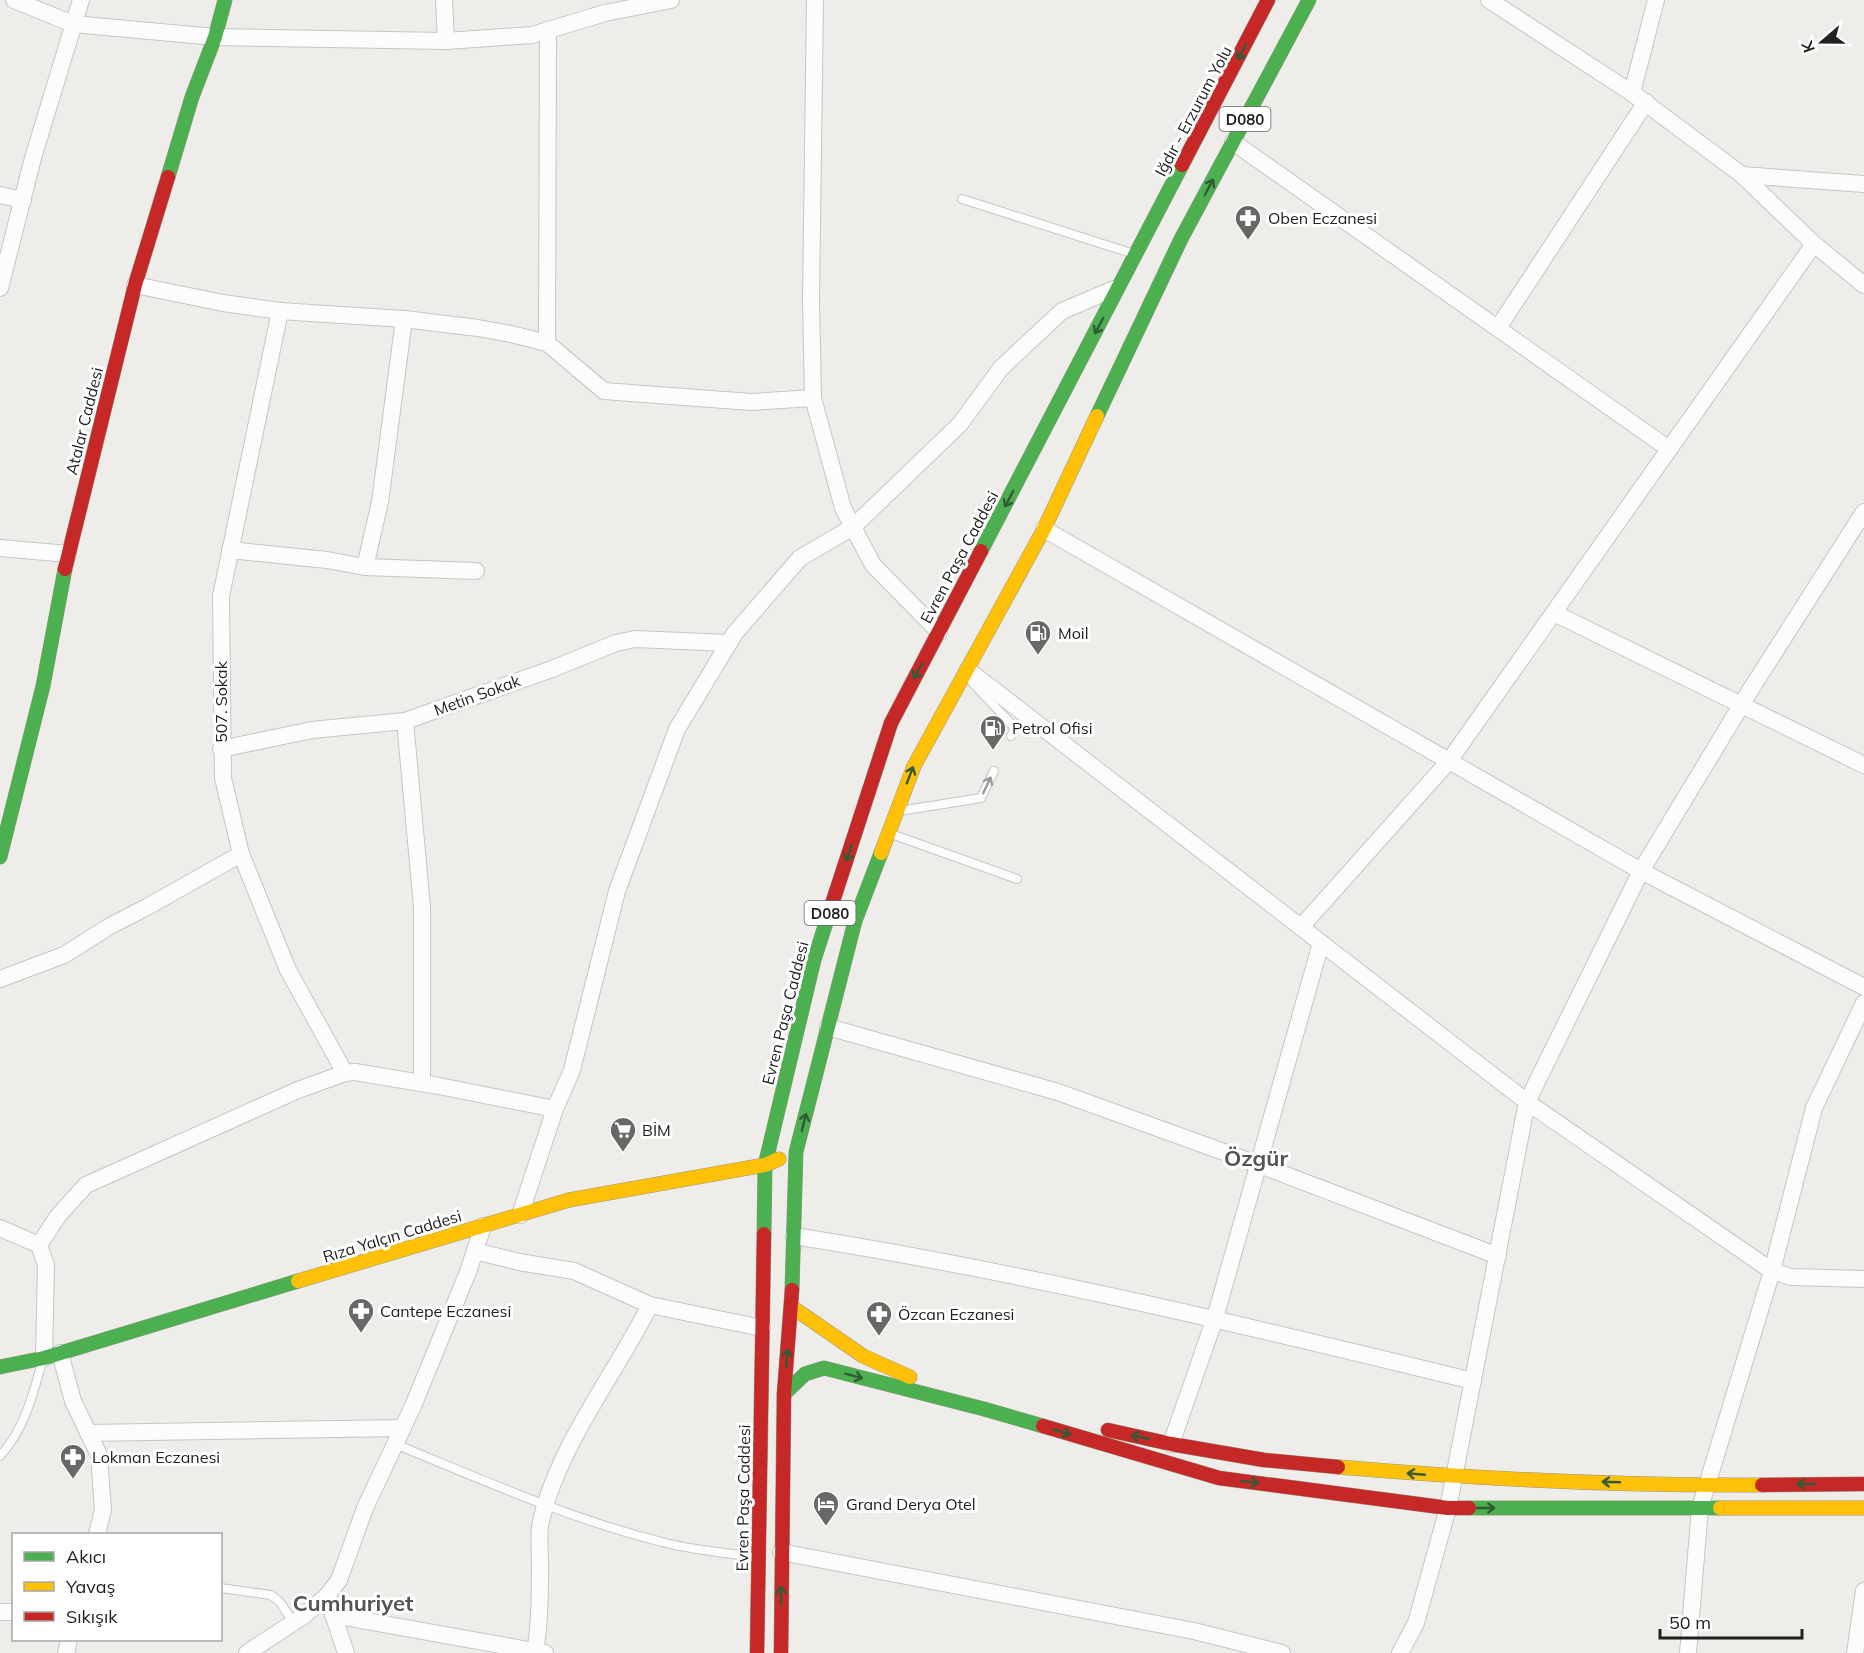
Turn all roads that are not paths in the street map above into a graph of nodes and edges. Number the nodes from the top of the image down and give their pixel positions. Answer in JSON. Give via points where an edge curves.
{"nodes":[{"id":1,"x":14,"y":0,"type":"edge"},
{"id":2,"x":81,"y":0,"type":"edge"},
{"id":3,"x":225,"y":0,"type":"edge"},
{"id":4,"x":444,"y":0,"type":"edge"},
{"id":5,"x":671,"y":0,"type":"edge"},
{"id":6,"x":815,"y":0,"type":"edge"},
{"id":7,"x":1268,"y":0,"type":"edge"},
{"id":8,"x":1309,"y":0,"type":"edge"},
{"id":9,"x":1489,"y":0,"type":"edge"},
{"id":10,"x":1656,"y":0,"type":"edge"},
{"id":11,"x":605,"y":6,"type":"edge"},
{"id":12,"x":73,"y":24,"type":"junction"},
{"id":13,"x":548,"y":30,"type":"junction"},
{"id":14,"x":215,"y":37,"type":"junction"},
{"id":15,"x":446,"y":41,"type":"junction"},
{"id":16,"x":1639,"y":97,"type":"junction"},
{"id":17,"x":1233,"y":142,"type":"junction"},
{"id":18,"x":1742,"y":175,"type":"junction"},
{"id":19,"x":1864,"y":184,"type":"edge"},
{"id":20,"x":0,"y":195,"type":"edge"},
{"id":21,"x":962,"y":199,"type":"dead end"},
{"id":22,"x":23,"y":200,"type":"junction"},
{"id":23,"x":1146,"y":237,"type":"joint"},
{"id":24,"x":1814,"y":244,"type":"junction"},
{"id":25,"x":1137,"y":255,"type":"junction"},
{"id":26,"x":135,"y":285,"type":"junction"},
{"id":27,"x":1864,"y":285,"type":"edge"},
{"id":28,"x":1120,"y":286,"type":"junction"},
{"id":29,"x":0,"y":288,"type":"edge"},
{"id":30,"x":280,"y":311,"type":"junction"},
{"id":31,"x":404,"y":319,"type":"junction"},
{"id":32,"x":1498,"y":328,"type":"junction"},
{"id":33,"x":548,"y":343,"type":"junction"},
{"id":34,"x":813,"y":398,"type":"junction"},
{"id":35,"x":1669,"y":449,"type":"junction"},
{"id":36,"x":1864,"y":512,"type":"edge"},
{"id":37,"x":853,"y":527,"type":"junction"},
{"id":38,"x":1044,"y":529,"type":"junction"},
{"id":39,"x":0,"y":548,"type":"edge"},
{"id":40,"x":230,"y":550,"type":"junction"},
{"id":41,"x":68,"y":554,"type":"junction"},
{"id":42,"x":365,"y":567,"type":"junction"},
{"id":43,"x":476,"y":571,"type":"dead end"},
{"id":44,"x":1554,"y":613,"type":"junction"},
{"id":45,"x":939,"y":632,"type":"junction"},
{"id":46,"x":729,"y":643,"type":"junction"},
{"id":47,"x":967,"y":672,"type":"junction"},
{"id":48,"x":1742,"y":705,"type":"junction"},
{"id":49,"x":405,"y":721,"type":"junction"},
{"id":50,"x":1011,"y":736,"type":"dead end"},
{"id":51,"x":221,"y":749,"type":"junction"},
{"id":52,"x":1449,"y":762,"type":"junction"},
{"id":53,"x":1864,"y":765,"type":"edge"},
{"id":54,"x":994,"y":771,"type":"dead end"},
{"id":55,"x":896,"y":812,"type":"junction"},
{"id":56,"x":888,"y":833,"type":"junction"},
{"id":57,"x":241,"y":854,"type":"junction"},
{"id":58,"x":0,"y":857,"type":"edge"},
{"id":59,"x":1641,"y":871,"type":"junction"},
{"id":60,"x":1017,"y":879,"type":"dead end"},
{"id":61,"x":1301,"y":927,"type":"junction"},
{"id":62,"x":1321,"y":943,"type":"junction"},
{"id":63,"x":0,"y":979,"type":"edge"},
{"id":64,"x":1864,"y":987,"type":"edge"},
{"id":65,"x":1864,"y":1003,"type":"edge"},
{"id":66,"x":828,"y":1027,"type":"junction"},
{"id":67,"x":345,"y":1073,"type":"junction"},
{"id":68,"x":422,"y":1082,"type":"junction"},
{"id":69,"x":1527,"y":1102,"type":"junction"},
{"id":70,"x":555,"y":1109,"type":"junction"},
{"id":71,"x":796,"y":1152,"type":"junction"},
{"id":72,"x":1257,"y":1164,"type":"junction"},
{"id":73,"x":765,"y":1165,"type":"junction"},
{"id":74,"x":520,"y":1215,"type":"junction"},
{"id":75,"x":483,"y":1226,"type":"junction"},
{"id":76,"x":0,"y":1228,"type":"edge"},
{"id":77,"x":794,"y":1236,"type":"junction"},
{"id":78,"x":39,"y":1245,"type":"junction"},
{"id":79,"x":475,"y":1251,"type":"junction"},
{"id":80,"x":1498,"y":1256,"type":"junction"},
{"id":81,"x":1772,"y":1271,"type":"junction"},
{"id":82,"x":1864,"y":1279,"type":"edge"},
{"id":83,"x":650,"y":1305,"type":"junction"},
{"id":84,"x":792,"y":1307,"type":"junction"},
{"id":85,"x":1215,"y":1318,"type":"junction"},
{"id":86,"x":762,"y":1328,"type":"junction"},
{"id":87,"x":52,"y":1355,"type":"junction"},
{"id":88,"x":0,"y":1367,"type":"edge"},
{"id":89,"x":1473,"y":1381,"type":"junction"},
{"id":90,"x":784,"y":1394,"type":"junction"},
{"id":91,"x":403,"y":1428,"type":"junction"},
{"id":92,"x":88,"y":1433,"type":"junction"},
{"id":93,"x":395,"y":1444,"type":"junction"},
{"id":94,"x":1171,"y":1444,"type":"junction"},
{"id":95,"x":0,"y":1456,"type":"edge"},
{"id":96,"x":1455,"y":1477,"type":"junction"},
{"id":97,"x":1864,"y":1484,"type":"edge"},
{"id":98,"x":1707,"y":1485,"type":"junction"},
{"id":99,"x":546,"y":1506,"type":"junction"},
{"id":100,"x":1449,"y":1508,"type":"junction"},
{"id":101,"x":1700,"y":1508,"type":"junction"},
{"id":102,"x":1864,"y":1508,"type":"edge"},
{"id":103,"x":96,"y":1533,"type":"edge"},
{"id":104,"x":780,"y":1552,"type":"junction"},
{"id":105,"x":759,"y":1558,"type":"junction"},
{"id":106,"x":222,"y":1588,"type":"edge"},
{"id":107,"x":1864,"y":1591,"type":"edge"},
{"id":108,"x":327,"y":1596,"type":"junction"},
{"id":109,"x":333,"y":1615,"type":"junction"},
{"id":110,"x":293,"y":1622,"type":"junction"},
{"id":111,"x":1862,"y":1626,"type":"edge"},
{"id":112,"x":539,"y":1652,"type":"edge"},
{"id":113,"x":247,"y":1653,"type":"edge"},
{"id":114,"x":345,"y":1653,"type":"edge"},
{"id":115,"x":757,"y":1653,"type":"edge"},
{"id":116,"x":781,"y":1653,"type":"edge"},
{"id":117,"x":1282,"y":1653,"type":"edge"},
{"id":118,"x":1400,"y":1653,"type":"edge"},
{"id":119,"x":1688,"y":1653,"type":"edge"},
{"id":120,"x":1856,"y":1653,"type":"edge"}],
"edges":[{"from":1,"to":12,"type":"street"},
{"from":2,"to":12,"type":"street"},
{"from":3,"to":14,"type":"main road","name":"Atalar Caddesi"},
{"from":4,"to":15,"type":"street"},
{"from":5,"to":11,"type":"street"},
{"from":6,"to":34,"type":"street"},
{"from":7,"to":23,"type":"main road","name":"Iğdır - Erzurum Yolu","number":"D080","one_way":true},
{"from":8,"to":17,"type":"main road","number":"D080"},
{"from":9,"to":16,"type":"street"},
{"from":10,"to":16,"type":"street"},
{"from":11,"to":13,"type":"street"},
{"from":12,"to":14,"type":"street"},
{"from":12,"to":22,"type":"street"},
{"from":13,"to":15,"type":"street","via":[[532,35]]},
{"from":13,"to":33,"type":"street"},
{"from":14,"to":15,"type":"street"},
{"from":14,"to":26,"type":"main road","name":"Atalar Caddesi","via":[[192,97]]},
{"from":16,"to":18,"type":"street"},
{"from":16,"to":32,"type":"street"},
{"from":17,"to":32,"type":"street"},
{"from":38,"to":17,"type":"main road","number":"D080","one_way":true,"via":[[1181,239]]},
{"from":18,"to":19,"type":"street"},
{"from":18,"to":24,"type":"street"},
{"from":20,"to":22,"type":"street"},
{"from":21,"to":25,"type":"lane"},
{"from":22,"to":29,"type":"street"},
{"from":23,"to":25,"type":"main road","name":"Evren Paşa Caddesi","number":"D080"},
{"from":24,"to":27,"type":"street"},
{"from":24,"to":35,"type":"street"},
{"from":25,"to":28,"type":"main road","name":"Evren Paşa Caddesi","number":"D080"},
{"from":26,"to":30,"type":"street"},
{"from":26,"to":41,"type":"main road","name":"Atalar Caddesi"},
{"from":28,"to":37,"type":"street","via":[[1062,311],[1001,368],[960,424]]},
{"from":28,"to":45,"type":"main road","name":"Evren Paşa Caddesi","number":"D080","one_way":true},
{"from":30,"to":31,"type":"street"},
{"from":30,"to":40,"type":"street","name":"507. Sokak"},
{"from":31,"to":33,"type":"street","via":[[478,328]]},
{"from":31,"to":42,"type":"street","via":[[380,502]]},
{"from":32,"to":35,"type":"street"},
{"from":33,"to":34,"type":"street","via":[[604,391],[751,402]]},
{"from":34,"to":37,"type":"street","via":[[843,507]]},
{"from":35,"to":44,"type":"street"},
{"from":36,"to":48,"type":"street"},
{"from":37,"to":45,"type":"street","via":[[873,565]]},
{"from":37,"to":46,"type":"street","via":[[800,558]]},
{"from":38,"to":47,"type":"main road","number":"D080"},
{"from":38,"to":52,"type":"street"},
{"from":39,"to":41,"type":"street"},
{"from":40,"to":42,"type":"street"},
{"from":40,"to":51,"type":"street","name":"507. Sokak","via":[[221,596]]},
{"from":41,"to":58,"type":"main road","name":"Atalar Caddesi","via":[[44,686]]},
{"from":42,"to":43,"type":"street"},
{"from":44,"to":48,"type":"street"},
{"from":44,"to":52,"type":"street"},
{"from":45,"to":73,"type":"main road","name":"Evren Paşa Caddesi","number":"D080","one_way":true,"via":[[891,723],[814,960]]},
{"from":46,"to":49,"type":"street","name":"Metin Sokak","via":[[635,639]]},
{"from":46,"to":70,"type":"street","via":[[677,729],[617,891],[572,1070]]},
{"from":47,"to":50,"type":"lane","via":[[1015,728]]},
{"from":55,"to":47,"type":"main road","number":"D080","one_way":true,"via":[[914,766]]},
{"from":47,"to":61,"type":"street"},
{"from":48,"to":53,"type":"street"},
{"from":48,"to":59,"type":"street"},
{"from":49,"to":51,"type":"street","name":"Metin Sokak","via":[[312,730]]},
{"from":49,"to":68,"type":"street","via":[[422,907]]},
{"from":51,"to":57,"type":"street","name":"507. Sokak","via":[[223,778]]},
{"from":52,"to":59,"type":"street"},
{"from":52,"to":61,"type":"street"},
{"from":55,"to":54,"type":"lane","one_way":true,"via":[[981,798]]},
{"from":55,"to":56,"type":"main road","number":"D080"},
{"from":56,"to":60,"type":"lane"},
{"from":56,"to":66,"type":"main road","number":"D080","via":[[855,921]]},
{"from":57,"to":63,"type":"street","via":[[64,955]]},
{"from":57,"to":67,"type":"street","name":"507. Sokak","via":[[288,970]]},
{"from":59,"to":64,"type":"street"},
{"from":59,"to":69,"type":"street"},
{"from":61,"to":62,"type":"street"},
{"from":62,"to":69,"type":"street"},
{"from":62,"to":72,"type":"street"},
{"from":65,"to":81,"type":"street","via":[[1814,1108]]},
{"from":71,"to":66,"type":"main road","number":"D080","one_way":true},
{"from":66,"to":72,"type":"street","via":[[1058,1092]]},
{"from":67,"to":68,"type":"street"},
{"from":67,"to":78,"type":"street","via":[[298,1090],[86,1185],[57,1216]]},
{"from":68,"to":70,"type":"street"},
{"from":69,"to":80,"type":"street"},
{"from":69,"to":81,"type":"street"},
{"from":70,"to":74,"type":"street"},
{"from":71,"to":73,"type":"main road","name":"Rıza Yalçın Caddesi"},
{"from":71,"to":77,"type":"main road","number":"D080"},
{"from":72,"to":80,"type":"street"},
{"from":72,"to":85,"type":"street"},
{"from":73,"to":74,"type":"main road","name":"Rıza Yalçın Caddesi","via":[[569,1200]]},
{"from":73,"to":86,"type":"main road","name":"Evren Paşa Caddesi","number":"D080"},
{"from":74,"to":75,"type":"main road","name":"Rıza Yalçın Caddesi"},
{"from":75,"to":79,"type":"street"},
{"from":75,"to":87,"type":"main road","name":"Rıza Yalçın Caddesi"},
{"from":76,"to":78,"type":"street"},
{"from":77,"to":84,"type":"main road","number":"D080"},
{"from":77,"to":85,"type":"street","via":[[899,1253]]},
{"from":78,"to":87,"type":"street","via":[[46,1265]]},
{"from":79,"to":83,"type":"street","via":[[574,1272]]},
{"from":79,"to":91,"type":"street"},
{"from":80,"to":89,"type":"street"},
{"from":81,"to":82,"type":"street","via":[[1791,1277]]},
{"from":81,"to":98,"type":"street"},
{"from":83,"to":86,"type":"street"},
{"from":83,"to":99,"type":"street","via":[[555,1475]]},
{"from":90,"to":84,"type":"main road","number":"D080","one_way":true},
{"from":94,"to":84,"type":"main road","one_way":true,"via":[[1021,1409],[892,1371],[852,1350]]},
{"from":85,"to":89,"type":"street"},
{"from":85,"to":94,"type":"street"},
{"from":86,"to":105,"type":"main road","name":"Evren Paşa Caddesi","number":"D080"},
{"from":87,"to":88,"type":"main road","name":"Rıza Yalçın Caddesi"},
{"from":87,"to":92,"type":"street"},
{"from":87,"to":95,"type":"lane","via":[[17,1434]]},
{"from":89,"to":96,"type":"street"},
{"from":90,"to":100,"type":"main road","one_way":true,"via":[[805,1374],[824,1368],[984,1409],[1219,1478]]},
{"from":90,"to":104,"type":"main road","number":"D080"},
{"from":91,"to":92,"type":"street"},
{"from":91,"to":93,"type":"street"},
{"from":92,"to":103,"type":"street","via":[[99,1455],[103,1510]]},
{"from":93,"to":99,"type":"lane"},
{"from":93,"to":108,"type":"street","via":[[339,1580]]},
{"from":96,"to":94,"type":"main road","one_way":true,"via":[[1264,1460]]},
{"from":98,"to":96,"type":"main road","one_way":true},
{"from":96,"to":100,"type":"street"},
{"from":97,"to":98,"type":"main road","one_way":true},
{"from":98,"to":101,"type":"street"},
{"from":99,"to":105,"type":"lane","via":[[664,1543]]},
{"from":99,"to":112,"type":"street","via":[[540,1522]]},
{"from":100,"to":101,"type":"main road","one_way":true},
{"from":100,"to":118,"type":"street","via":[[1416,1623]]},
{"from":101,"to":102,"type":"main road"},
{"from":101,"to":119,"type":"street"},
{"from":116,"to":104,"type":"main road","number":"D080","one_way":true},
{"from":104,"to":117,"type":"street","via":[[1194,1630]]},
{"from":105,"to":115,"type":"main road","name":"Evren Paşa Caddesi","number":"D080"},
{"from":106,"to":110,"type":"lane","via":[[271,1595]]},
{"from":107,"to":111,"type":"street"},
{"from":108,"to":109,"type":"street"},
{"from":108,"to":110,"type":"street"},
{"from":109,"to":112,"type":"street"},
{"from":109,"to":114,"type":"street"},
{"from":110,"to":113,"type":"street"},
{"from":111,"to":120,"type":"street"}]}
